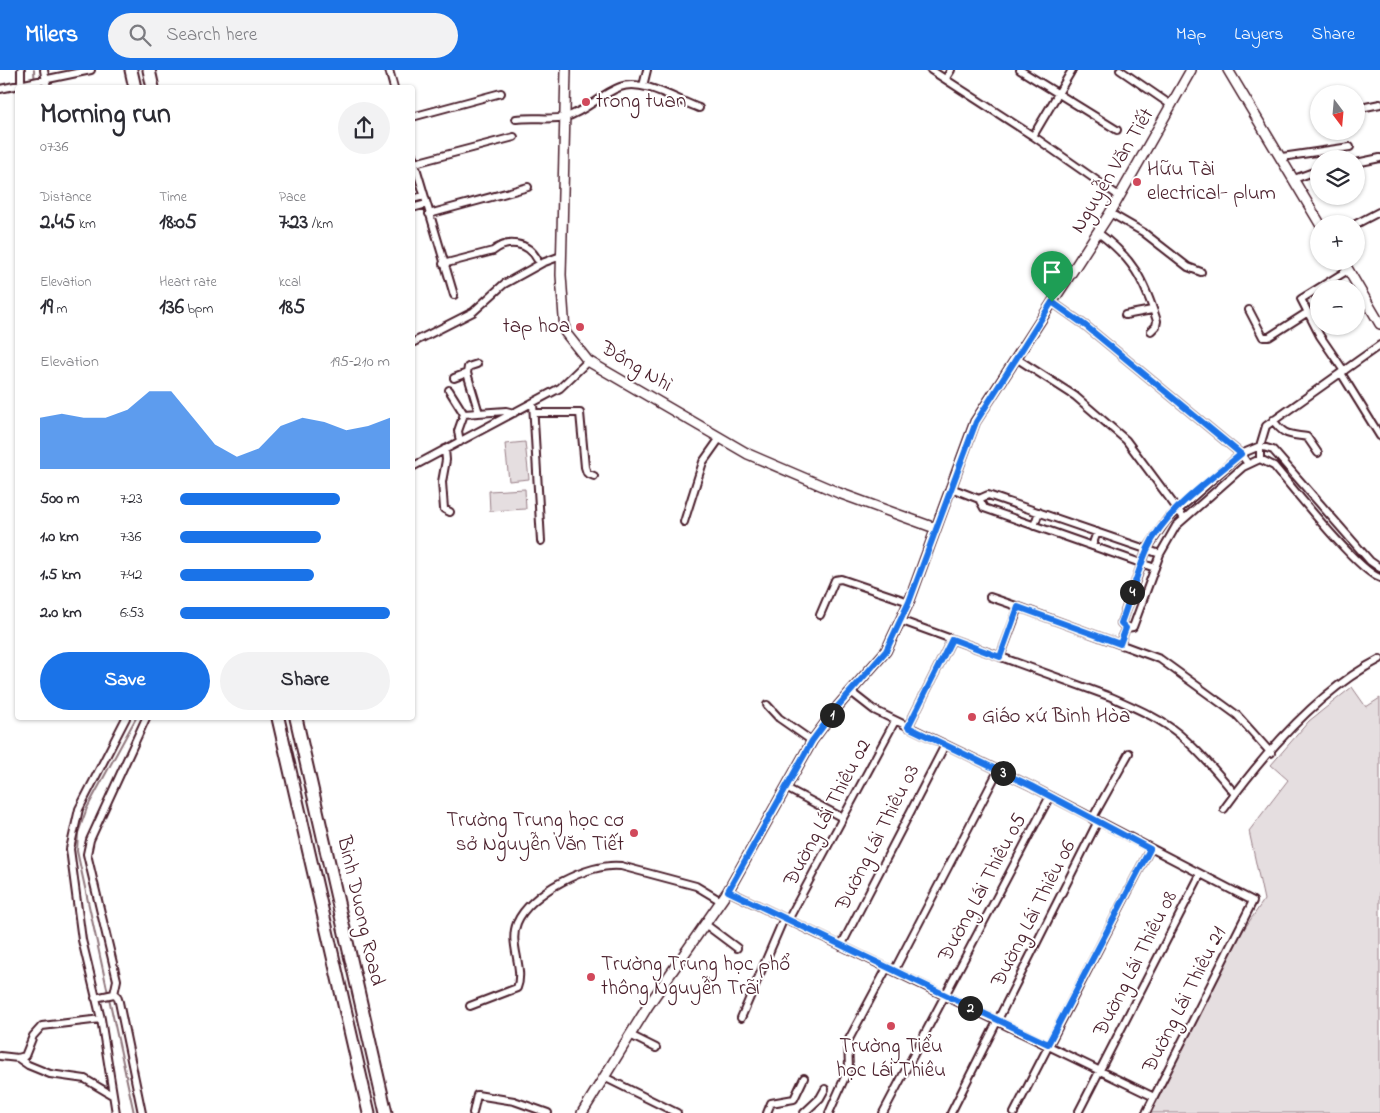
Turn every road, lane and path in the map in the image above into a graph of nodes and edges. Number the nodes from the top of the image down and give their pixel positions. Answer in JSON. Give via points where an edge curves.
{"nodes":[{"id":1,"x":21,"y":70,"type":"edge"},
{"id":2,"x":44,"y":70,"type":"edge"},
{"id":3,"x":91,"y":70,"type":"edge"},
{"id":4,"x":131,"y":70,"type":"edge"},
{"id":5,"x":149,"y":70,"type":"edge"},
{"id":6,"x":389,"y":70,"type":"edge"},
{"id":7,"x":566,"y":70,"type":"edge"},
{"id":8,"x":647,"y":70,"type":"edge"},
{"id":9,"x":931,"y":70,"type":"edge"},
{"id":10,"x":951,"y":70,"type":"edge"},
{"id":11,"x":1020,"y":70,"type":"edge"},
{"id":12,"x":1072,"y":70,"type":"edge"},
{"id":13,"x":1120,"y":70,"type":"edge"},
{"id":14,"x":1191,"y":70,"type":"edge"},
{"id":15,"x":1228,"y":70,"type":"edge"},
{"id":16,"x":946,"y":78,"type":"junction"},
{"id":17,"x":45,"y":79,"type":"junction"},
{"id":18,"x":23,"y":85,"type":"edge"},
{"id":19,"x":46,"y":85,"type":"edge"},
{"id":20,"x":134,"y":85,"type":"edge"},
{"id":21,"x":152,"y":85,"type":"edge"},
{"id":22,"x":393,"y":85,"type":"edge"},
{"id":23,"x":15,"y":86,"type":"edge"},
{"id":24,"x":643,"y":86,"type":"junction"},
{"id":25,"x":0,"y":89,"type":"edge"},
{"id":26,"x":501,"y":93,"type":"dead end"},
{"id":27,"x":1058,"y":94,"type":"junction"},
{"id":28,"x":1171,"y":104,"type":"junction"},
{"id":29,"x":1380,"y":104,"type":"edge"},
{"id":30,"x":699,"y":108,"type":"dead end"},
{"id":31,"x":1365,"y":108,"type":"edge"},
{"id":32,"x":415,"y":116,"type":"edge"},
{"id":33,"x":565,"y":117,"type":"junction"},
{"id":34,"x":516,"y":120,"type":"dead end"},
{"id":35,"x":1117,"y":130,"type":"dead end"},
{"id":36,"x":1033,"y":136,"type":"junction"},
{"id":37,"x":514,"y":137,"type":"dead end"},
{"id":38,"x":1350,"y":147,"type":"dead end"},
{"id":39,"x":1282,"y":158,"type":"junction"},
{"id":40,"x":1380,"y":158,"type":"edge"},
{"id":41,"x":1365,"y":161,"type":"edge"},
{"id":42,"x":415,"y":163,"type":"joint"},
{"id":43,"x":1310,"y":172,"type":"edge"},
{"id":44,"x":1294,"y":179,"type":"junction"},
{"id":45,"x":528,"y":187,"type":"dead end"},
{"id":46,"x":424,"y":196,"type":"junction"},
{"id":47,"x":1119,"y":196,"type":"junction"},
{"id":48,"x":415,"y":198,"type":"edge"},
{"id":49,"x":427,"y":204,"type":"junction"},
{"id":50,"x":415,"y":207,"type":"edge"},
{"id":51,"x":1379,"y":212,"type":"dead end"},
{"id":52,"x":1110,"y":213,"type":"junction"},
{"id":53,"x":429,"y":214,"type":"junction"},
{"id":54,"x":1315,"y":215,"type":"edge"},
{"id":55,"x":1365,"y":219,"type":"edge"},
{"id":56,"x":1097,"y":232,"type":"junction"},
{"id":57,"x":561,"y":256,"type":"junction"},
{"id":58,"x":537,"y":259,"type":"dead end"},
{"id":59,"x":443,"y":264,"type":"junction"},
{"id":60,"x":1348,"y":270,"type":"joint"},
{"id":61,"x":1200,"y":272,"type":"dead end"},
{"id":62,"x":454,"y":295,"type":"dead end"},
{"id":63,"x":1052,"y":302,"type":"junction"},
{"id":64,"x":1152,"y":310,"type":"junction"},
{"id":65,"x":1249,"y":310,"type":"dead end"},
{"id":66,"x":1308,"y":312,"type":"junction"},
{"id":67,"x":1125,"y":315,"type":"dead end"},
{"id":68,"x":1380,"y":324,"type":"edge"},
{"id":69,"x":1151,"y":331,"type":"dead end"},
{"id":70,"x":415,"y":341,"type":"edge"},
{"id":71,"x":1380,"y":346,"type":"edge"},
{"id":72,"x":1016,"y":358,"type":"junction"},
{"id":73,"x":588,"y":361,"type":"junction"},
{"id":74,"x":477,"y":364,"type":"dead end"},
{"id":75,"x":1342,"y":372,"type":"junction"},
{"id":76,"x":467,"y":373,"type":"junction"},
{"id":77,"x":454,"y":378,"type":"dead end"},
{"id":78,"x":449,"y":390,"type":"dead end"},
{"id":79,"x":533,"y":403,"type":"junction"},
{"id":80,"x":514,"y":413,"type":"junction"},
{"id":81,"x":534,"y":413,"type":"junction"},
{"id":82,"x":464,"y":414,"type":"junction"},
{"id":83,"x":479,"y":414,"type":"junction"},
{"id":84,"x":1273,"y":420,"type":"junction"},
{"id":85,"x":1380,"y":436,"type":"edge"},
{"id":86,"x":720,"y":438,"type":"junction"},
{"id":87,"x":460,"y":442,"type":"junction"},
{"id":88,"x":1260,"y":446,"type":"junction"},
{"id":89,"x":445,"y":450,"type":"junction"},
{"id":90,"x":1318,"y":453,"type":"dead end"},
{"id":91,"x":1241,"y":454,"type":"junction"},
{"id":92,"x":1260,"y":459,"type":"junction"},
{"id":93,"x":1248,"y":464,"type":"junction"},
{"id":94,"x":415,"y":465,"type":"edge"},
{"id":95,"x":594,"y":476,"type":"dead end"},
{"id":96,"x":951,"y":488,"type":"junction"},
{"id":97,"x":979,"y":499,"type":"junction"},
{"id":98,"x":1176,"y":510,"type":"junction"},
{"id":99,"x":450,"y":512,"type":"dead end"},
{"id":100,"x":1039,"y":512,"type":"junction"},
{"id":101,"x":1184,"y":518,"type":"junction"},
{"id":102,"x":684,"y":522,"type":"dead end"},
{"id":103,"x":1034,"y":526,"type":"junction"},
{"id":104,"x":935,"y":528,"type":"junction"},
{"id":105,"x":1097,"y":532,"type":"junction"},
{"id":106,"x":541,"y":541,"type":"dead end"},
{"id":107,"x":1092,"y":546,"type":"junction"},
{"id":108,"x":1147,"y":549,"type":"junction"},
{"id":109,"x":1160,"y":554,"type":"junction"},
{"id":110,"x":1142,"y":564,"type":"junction"},
{"id":111,"x":1155,"y":568,"type":"junction"},
{"id":112,"x":1380,"y":568,"type":"edge"},
{"id":113,"x":1380,"y":578,"type":"edge"},
{"id":114,"x":990,"y":597,"type":"dead end"},
{"id":115,"x":909,"y":602,"type":"junction"},
{"id":116,"x":1018,"y":607,"type":"junction"},
{"id":117,"x":820,"y":615,"type":"dead end"},
{"id":118,"x":902,"y":621,"type":"junction"},
{"id":119,"x":1126,"y":628,"type":"junction"},
{"id":120,"x":952,"y":639,"type":"junction"},
{"id":121,"x":1120,"y":644,"type":"junction"},
{"id":122,"x":1000,"y":657,"type":"junction"},
{"id":123,"x":1380,"y":659,"type":"edge"},
{"id":124,"x":851,"y":692,"type":"junction"},
{"id":125,"x":767,"y":705,"type":"dead end"},
{"id":126,"x":125,"y":720,"type":"edge"},
{"id":127,"x":145,"y":720,"type":"edge"},
{"id":128,"x":278,"y":720,"type":"edge"},
{"id":129,"x":296,"y":720,"type":"edge"},
{"id":130,"x":895,"y":721,"type":"junction"},
{"id":131,"x":908,"y":727,"type":"junction"},
{"id":132,"x":812,"y":741,"type":"junction"},
{"id":133,"x":945,"y":745,"type":"junction"},
{"id":134,"x":1129,"y":752,"type":"dead end"},
{"id":135,"x":1271,"y":753,"type":"junction"},
{"id":136,"x":998,"y":771,"type":"junction"},
{"id":137,"x":786,"y":788,"type":"junction"},
{"id":138,"x":1235,"y":794,"type":"junction"},
{"id":139,"x":1050,"y":796,"type":"junction"},
{"id":140,"x":1224,"y":809,"type":"dead end"},
{"id":141,"x":843,"y":818,"type":"junction"},
{"id":142,"x":1095,"y":820,"type":"junction"},
{"id":143,"x":1150,"y":849,"type":"junction"},
{"id":144,"x":1200,"y":875,"type":"junction"},
{"id":145,"x":728,"y":891,"type":"junction"},
{"id":146,"x":721,"y":901,"type":"junction"},
{"id":147,"x":786,"y":919,"type":"junction"},
{"id":148,"x":705,"y":924,"type":"junction"},
{"id":149,"x":841,"y":946,"type":"junction"},
{"id":150,"x":737,"y":948,"type":"dead end"},
{"id":151,"x":887,"y":968,"type":"junction"},
{"id":152,"x":894,"y":971,"type":"junction"},
{"id":153,"x":114,"y":994,"type":"junction"},
{"id":154,"x":945,"y":996,"type":"junction"},
{"id":155,"x":96,"y":998,"type":"junction"},
{"id":156,"x":470,"y":1006,"type":"dead end"},
{"id":157,"x":363,"y":1012,"type":"junction"},
{"id":158,"x":346,"y":1016,"type":"junction"},
{"id":159,"x":741,"y":1018,"type":"dead end"},
{"id":160,"x":101,"y":1019,"type":"junction"},
{"id":161,"x":998,"y":1021,"type":"junction"},
{"id":162,"x":630,"y":1035,"type":"junction"},
{"id":163,"x":1048,"y":1044,"type":"junction"},
{"id":164,"x":656,"y":1048,"type":"dead end"},
{"id":165,"x":0,"y":1056,"type":"edge"},
{"id":166,"x":18,"y":1058,"type":"junction"},
{"id":167,"x":1101,"y":1069,"type":"junction"},
{"id":168,"x":604,"y":1077,"type":"junction"},
{"id":169,"x":804,"y":1078,"type":"dead end"},
{"id":170,"x":825,"y":1089,"type":"dead end"},
{"id":171,"x":112,"y":1095,"type":"junction"},
{"id":172,"x":1154,"y":1097,"type":"junction"},
{"id":173,"x":116,"y":1113,"type":"edge"},
{"id":174,"x":142,"y":1113,"type":"edge"},
{"id":175,"x":368,"y":1113,"type":"edge"},
{"id":176,"x":386,"y":1113,"type":"edge"},
{"id":177,"x":473,"y":1113,"type":"edge"},
{"id":178,"x":548,"y":1113,"type":"edge"},
{"id":179,"x":582,"y":1113,"type":"edge"},
{"id":180,"x":678,"y":1113,"type":"edge"},
{"id":181,"x":767,"y":1113,"type":"edge"},
{"id":182,"x":804,"y":1113,"type":"edge"},
{"id":183,"x":829,"y":1113,"type":"edge"},
{"id":184,"x":884,"y":1113,"type":"edge"},
{"id":185,"x":951,"y":1113,"type":"edge"},
{"id":186,"x":1014,"y":1113,"type":"edge"},
{"id":187,"x":1078,"y":1113,"type":"edge"},
{"id":188,"x":1146,"y":1113,"type":"edge"}],
"edges":[{"from":1,"to":18,"type":"street"},
{"from":2,"to":17,"type":"street"},
{"from":3,"to":17,"type":"street"},
{"from":4,"to":20,"type":"highway"},
{"from":5,"to":21,"type":"highway"},
{"from":6,"to":22,"type":"street"},
{"from":7,"to":33,"type":"street","name":"Đông Nhì"},
{"from":8,"to":24,"type":"street"},
{"from":9,"to":16,"type":"street"},
{"from":10,"to":16,"type":"street"},
{"from":11,"to":27,"type":"street"},
{"from":12,"to":27,"type":"street"},
{"from":13,"to":28,"type":"street"},
{"from":14,"to":28,"type":"street","name":"Nguyễn Văn Tiết"},
{"from":15,"to":39,"type":"street"},
{"from":16,"to":36,"type":"street"},
{"from":17,"to":18,"type":"street"},
{"from":17,"to":19,"type":"street"},
{"from":23,"to":25,"type":"street"},
{"from":24,"to":30,"type":"street","via":[[650,86],[666,96]]},
{"from":24,"to":33,"type":"street","via":[[619,87],[581,111]]},
{"from":26,"to":32,"type":"street"},
{"from":27,"to":35,"type":"street"},
{"from":27,"to":36,"type":"street"},
{"from":28,"to":47,"type":"street","name":"Nguyễn Văn Tiết"},
{"from":29,"to":31,"type":"street"},
{"from":33,"to":34,"type":"street"},
{"from":33,"to":57,"type":"street","name":"Đông Nhì"},
{"from":36,"to":47,"type":"street"},
{"from":37,"to":42,"type":"street"},
{"from":38,"to":39,"type":"street"},
{"from":39,"to":44,"type":"street"},
{"from":40,"to":41,"type":"street"},
{"from":42,"to":46,"type":"street"},
{"from":43,"to":44,"type":"street"},
{"from":44,"to":54,"type":"street"},
{"from":45,"to":53,"type":"street"},
{"from":46,"to":48,"type":"street"},
{"from":46,"to":49,"type":"street"},
{"from":47,"to":52,"type":"street","name":"Nguyễn Văn Tiết"},
{"from":49,"to":50,"type":"street"},
{"from":49,"to":53,"type":"street"},
{"from":51,"to":55,"type":"street"},
{"from":52,"to":56,"type":"street","name":"Nguyễn Văn Tiết"},
{"from":52,"to":61,"type":"street"},
{"from":53,"to":59,"type":"street"},
{"from":56,"to":63,"type":"street","name":"Nguyễn Văn Tiết"},
{"from":56,"to":64,"type":"street","via":[[1130,260]]},
{"from":57,"to":70,"type":"street","via":[[504,284],[473,312]]},
{"from":57,"to":73,"type":"street","name":"Đông Nhì","via":[[565,332]]},
{"from":58,"to":59,"type":"street","via":[[522,245],[513,244]]},
{"from":59,"to":62,"type":"street"},
{"from":60,"to":66,"type":"street","via":[[1301,299]]},
{"from":60,"to":68,"type":"street"},
{"from":63,"to":72,"type":"street","name":"Nguyễn Văn Tiết"},
{"from":63,"to":91,"type":"street","via":[[1086,326]]},
{"from":64,"to":67,"type":"street"},
{"from":64,"to":69,"type":"street","via":[[1157,324]]},
{"from":65,"to":66,"type":"street","via":[[1263,337]]},
{"from":66,"to":75,"type":"street"},
{"from":71,"to":75,"type":"street"},
{"from":72,"to":96,"type":"street","name":"Nguyễn Văn Tiết","via":[[976,422]]},
{"from":72,"to":98,"type":"street","via":[[1075,396],[1126,440]]},
{"from":73,"to":79,"type":"street","via":[[560,388]]},
{"from":73,"to":86,"type":"street","name":"Đông Nhì"},
{"from":74,"to":76,"type":"street","via":[[468,367]]},
{"from":75,"to":84,"type":"street"},
{"from":75,"to":85,"type":"street"},
{"from":76,"to":77,"type":"street"},
{"from":76,"to":83,"type":"street"},
{"from":78,"to":82,"type":"street"},
{"from":79,"to":80,"type":"street"},
{"from":79,"to":81,"type":"street"},
{"from":80,"to":83,"type":"street"},
{"from":80,"to":87,"type":"street"},
{"from":81,"to":95,"type":"street","via":[[580,414],[585,468]]},
{"from":81,"to":106,"type":"street"},
{"from":82,"to":83,"type":"street"},
{"from":82,"to":87,"type":"street","via":[[458,431]]},
{"from":84,"to":88,"type":"street","via":[[1266,426]]},
{"from":84,"to":90,"type":"street","via":[[1281,431],[1307,437]]},
{"from":86,"to":102,"type":"street","via":[[703,462]]},
{"from":86,"to":104,"type":"street","name":"Đông Nhì","via":[[748,454],[838,493]]},
{"from":87,"to":89,"type":"street"},
{"from":88,"to":91,"type":"street"},
{"from":88,"to":92,"type":"street"},
{"from":88,"to":112,"type":"street","via":[[1273,450],[1370,561]]},
{"from":89,"to":94,"type":"street"},
{"from":89,"to":99,"type":"street","via":[[444,510]]},
{"from":91,"to":93,"type":"street"},
{"from":91,"to":98,"type":"street"},
{"from":92,"to":93,"type":"street"},
{"from":92,"to":113,"type":"street","via":[[1274,466],[1355,559]]},
{"from":93,"to":101,"type":"street"},
{"from":96,"to":97,"type":"street"},
{"from":96,"to":104,"type":"street","name":"Nguyễn Văn Tiết"},
{"from":97,"to":100,"type":"street","via":[[988,494]]},
{"from":97,"to":103,"type":"street","via":[[984,508]]},
{"from":98,"to":101,"type":"street"},
{"from":98,"to":108,"type":"street"},
{"from":100,"to":103,"type":"street"},
{"from":100,"to":105,"type":"street"},
{"from":101,"to":109,"type":"street","via":[[1168,537]]},
{"from":103,"to":107,"type":"street"},
{"from":104,"to":115,"type":"street","name":"Nguyễn Văn Tiết"},
{"from":105,"to":107,"type":"street"},
{"from":105,"to":108,"type":"street"},
{"from":107,"to":110,"type":"street"},
{"from":108,"to":109,"type":"street"},
{"from":108,"to":110,"type":"street"},
{"from":109,"to":111,"type":"street"},
{"from":110,"to":111,"type":"street"},
{"from":110,"to":119,"type":"street","via":[[1121,623]]},
{"from":111,"to":119,"type":"street","via":[[1132,627]]},
{"from":114,"to":116,"type":"street"},
{"from":115,"to":117,"type":"street","via":[[841,579],[835,580]]},
{"from":115,"to":118,"type":"street","name":"Nguyễn Văn Tiết"},
{"from":116,"to":121,"type":"street"},
{"from":116,"to":122,"type":"street"},
{"from":118,"to":120,"type":"street"},
{"from":118,"to":124,"type":"street","name":"Nguyễn Văn Tiết","via":[[886,651]]},
{"from":119,"to":121,"type":"street"},
{"from":120,"to":122,"type":"street"},
{"from":120,"to":131,"type":"street"},
{"from":121,"to":135,"type":"street","via":[[1160,659],[1197,685],[1237,715]]},
{"from":122,"to":138,"type":"street","via":[[1111,697],[1142,712],[1178,733]]},
{"from":123,"to":135,"type":"street","via":[[1302,717]]},
{"from":124,"to":130,"type":"street"},
{"from":124,"to":132,"type":"street","name":"Nguyễn Văn Tiết"},
{"from":125,"to":132,"type":"street","via":[[779,718]]},
{"from":126,"to":155,"type":"street","via":[[79,809],[70,848],[80,932]]},
{"from":127,"to":153,"type":"street","via":[[86,854],[117,980]]},
{"from":128,"to":158,"type":"highway","name":"Binh Duong Road"},
{"from":129,"to":157,"type":"highway","name":"Binh Duong Road"},
{"from":130,"to":131,"type":"street"},
{"from":130,"to":141,"type":"street","name":"Đường Lái Thiêu 02"},
{"from":131,"to":133,"type":"street"},
{"from":132,"to":137,"type":"street","name":"Nguyễn Văn Tiết"},
{"from":133,"to":136,"type":"street"},
{"from":133,"to":149,"type":"street","name":"Đường Lái Thiêu 03"},
{"from":134,"to":142,"type":"street","name":"Đường Lái Thiêu 06"},
{"from":135,"to":138,"type":"street"},
{"from":136,"to":139,"type":"street"},
{"from":136,"to":152,"type":"street"},
{"from":137,"to":141,"type":"street"},
{"from":137,"to":145,"type":"street","name":"Nguyễn Văn Tiết"},
{"from":138,"to":140,"type":"street"},
{"from":139,"to":142,"type":"street"},
{"from":139,"to":154,"type":"street","name":"Đường Lái Thiêu 05"},
{"from":141,"to":147,"type":"street","name":"Đường Lái Thiêu 02"},
{"from":142,"to":143,"type":"street"},
{"from":142,"to":161,"type":"street","name":"Đường Lái Thiêu 06"},
{"from":143,"to":144,"type":"street"},
{"from":143,"to":163,"type":"street"},
{"from":144,"to":167,"type":"street","name":"Đường Lái Thiêu 08"},
{"from":144,"to":172,"type":"street","name":"Đường Lái Thiêu 21","via":[[1253,901]]},
{"from":145,"to":146,"type":"street","name":"Nguyễn Văn Tiết"},
{"from":145,"to":147,"type":"street"},
{"from":146,"to":148,"type":"street","name":"Nguyễn Văn Tiết"},
{"from":146,"to":156,"type":"street","via":[[696,886],[621,866],[610,865],[585,872],[553,887],[537,899],[516,923],[517,988]]},
{"from":147,"to":149,"type":"street"},
{"from":147,"to":159,"type":"street","name":"Đường Lái Thiêu 02"},
{"from":148,"to":150,"type":"street"},
{"from":148,"to":162,"type":"street","name":"Nguyễn Văn Tiết"},
{"from":149,"to":151,"type":"street"},
{"from":151,"to":152,"type":"street"},
{"from":151,"to":183,"type":"street","via":[[848,1041],[849,1068]]},
{"from":152,"to":154,"type":"street"},
{"from":153,"to":155,"type":"street"},
{"from":153,"to":174,"type":"street","via":[[118,996]]},
{"from":154,"to":161,"type":"street"},
{"from":154,"to":184,"type":"street","name":"Đường Lái Thiêu 05"},
{"from":155,"to":160,"type":"street"},
{"from":157,"to":158,"type":"highway"},
{"from":157,"to":176,"type":"highway","name":"Binh Duong Road"},
{"from":158,"to":175,"type":"highway","name":"Binh Duong Road"},
{"from":160,"to":166,"type":"street","via":[[42,1026],[33,1036],[29,1051]]},
{"from":160,"to":171,"type":"street"},
{"from":161,"to":163,"type":"street"},
{"from":161,"to":185,"type":"street","name":"Đường Lái Thiêu 06"},
{"from":162,"to":164,"type":"street"},
{"from":162,"to":168,"type":"street","name":"Nguyễn Văn Tiết"},
{"from":163,"to":167,"type":"street"},
{"from":163,"to":186,"type":"street"},
{"from":165,"to":166,"type":"street"},
{"from":166,"to":171,"type":"street","via":[[50,1074],[85,1079]]},
{"from":167,"to":172,"type":"street"},
{"from":167,"to":187,"type":"street","name":"Đường Lái Thiêu 08"},
{"from":168,"to":179,"type":"street","name":"Nguyễn Văn Tiết"},
{"from":168,"to":180,"type":"street"},
{"from":169,"to":181,"type":"street","via":[[794,1099],[771,1103]]},
{"from":170,"to":182,"type":"street"},
{"from":171,"to":173,"type":"street"},
{"from":172,"to":188,"type":"street","name":"Đường Lái Thiêu 21"},
{"from":177,"to":178,"type":"street","via":[[477,1095],[514,1101]]}]}
